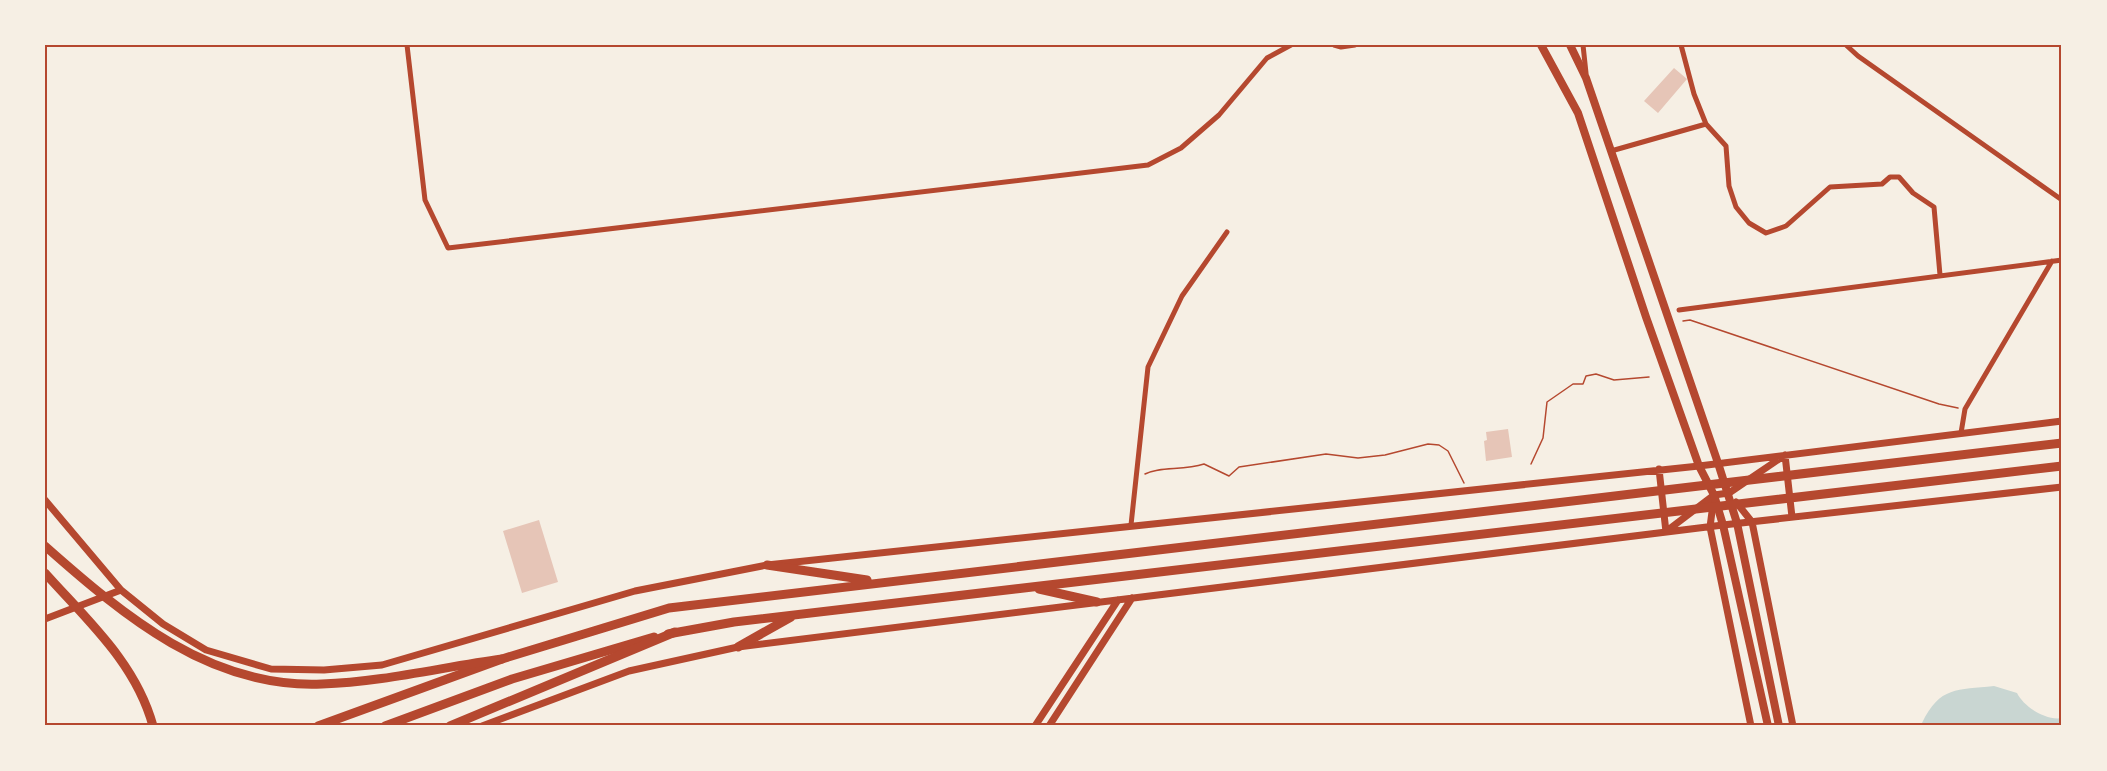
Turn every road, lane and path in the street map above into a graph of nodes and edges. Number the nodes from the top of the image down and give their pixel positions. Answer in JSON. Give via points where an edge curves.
{"nodes":[{"id":1,"x":407,"y":45,"type":"edge"},
{"id":2,"x":1291,"y":45,"type":"edge"},
{"id":3,"x":1334,"y":45,"type":"edge"},
{"id":4,"x":1355,"y":45,"type":"edge"},
{"id":5,"x":1541,"y":45,"type":"edge"},
{"id":6,"x":1570,"y":45,"type":"edge"},
{"id":7,"x":1583,"y":45,"type":"edge"},
{"id":8,"x":1681,"y":45,"type":"edge"},
{"id":9,"x":1846,"y":45,"type":"edge"},
{"id":10,"x":1586,"y":78,"type":"junction"},
{"id":11,"x":1706,"y":124,"type":"junction"},
{"id":12,"x":1611,"y":151,"type":"junction"},
{"id":13,"x":2062,"y":200,"type":"edge"},
{"id":14,"x":1227,"y":232,"type":"dead end"},
{"id":15,"x":2062,"y":260,"type":"edge"},
{"id":16,"x":2052,"y":261,"type":"junction"},
{"id":17,"x":1940,"y":275,"type":"junction"},
{"id":18,"x":1679,"y":310,"type":"dead end"},
{"id":19,"x":1683,"y":321,"type":"dead end"},
{"id":20,"x":1649,"y":377,"type":"dead end"},
{"id":21,"x":1965,"y":409,"type":"junction"},
{"id":22,"x":2062,"y":421,"type":"edge"},
{"id":23,"x":1961,"y":433,"type":"junction"},
{"id":24,"x":2062,"y":443,"type":"edge"},
{"id":25,"x":1785,"y":455,"type":"junction"},
{"id":26,"x":1531,"y":464,"type":"dead end"},
{"id":27,"x":1718,"y":464,"type":"junction"},
{"id":28,"x":1699,"y":466,"type":"junction"},
{"id":29,"x":2062,"y":466,"type":"edge"},
{"id":30,"x":1659,"y":469,"type":"junction"},
{"id":31,"x":1136,"y":479,"type":"junction"},
{"id":32,"x":2062,"y":487,"type":"edge"},
{"id":33,"x":1467,"y":489,"type":"junction"},
{"id":34,"x":1729,"y":493,"type":"junction"},
{"id":35,"x":1714,"y":495,"type":"junction"},
{"id":36,"x":45,"y":500,"type":"edge"},
{"id":37,"x":1792,"y":517,"type":"junction"},
{"id":38,"x":1752,"y":522,"type":"junction"},
{"id":39,"x":1737,"y":524,"type":"junction"},
{"id":40,"x":1131,"y":525,"type":"junction"},
{"id":41,"x":1722,"y":525,"type":"junction"},
{"id":42,"x":1710,"y":526,"type":"junction"},
{"id":43,"x":1666,"y":532,"type":"junction"},
{"id":44,"x":45,"y":546,"type":"edge"},
{"id":45,"x":767,"y":565,"type":"junction"},
{"id":46,"x":45,"y":573,"type":"edge"},
{"id":47,"x":878,"y":582,"type":"junction"},
{"id":48,"x":1031,"y":587,"type":"junction"},
{"id":49,"x":122,"y":590,"type":"junction"},
{"id":50,"x":1132,"y":598,"type":"junction"},
{"id":51,"x":1118,"y":600,"type":"junction"},
{"id":52,"x":1097,"y":603,"type":"junction"},
{"id":53,"x":795,"y":615,"type":"junction"},
{"id":54,"x":45,"y":619,"type":"edge"},
{"id":55,"x":675,"y":632,"type":"junction"},
{"id":56,"x":738,"y":647,"type":"junction"},
{"id":57,"x":502,"y":659,"type":"junction"},
{"id":58,"x":153,"y":726,"type":"edge"},
{"id":59,"x":318,"y":726,"type":"edge"},
{"id":60,"x":385,"y":726,"type":"edge"},
{"id":61,"x":450,"y":726,"type":"edge"},
{"id":62,"x":482,"y":726,"type":"edge"},
{"id":63,"x":1035,"y":726,"type":"edge"},
{"id":64,"x":1049,"y":726,"type":"edge"},
{"id":65,"x":1751,"y":726,"type":"edge"},
{"id":66,"x":1768,"y":726,"type":"edge"},
{"id":67,"x":1779,"y":726,"type":"edge"},
{"id":68,"x":1793,"y":726,"type":"edge"}],
"edges":[{"from":1,"to":2,"type":"street","via":[[425,200],[448,248],[1148,165],[1181,148],[1219,115],[1267,58]]},
{"from":3,"to":4,"type":"street"},
{"from":5,"to":28,"type":"main road","via":[[1578,113]]},
{"from":6,"to":10,"type":"main road"},
{"from":7,"to":10,"type":"street"},
{"from":8,"to":11,"type":"street"},
{"from":9,"to":13,"type":"street"},
{"from":10,"to":12,"type":"main road"},
{"from":11,"to":12,"type":"street"},
{"from":11,"to":17,"type":"street","via":[[1726,146],[1729,186],[1736,207],[1749,223],[1766,233],[1786,226],[1830,187],[1882,184],[1890,177],[1899,177],[1913,194],[1934,207]]},
{"from":12,"to":27,"type":"main road"},
{"from":14,"to":31,"type":"street","via":[[1182,296],[1148,367]]},
{"from":15,"to":16,"type":"street"},
{"from":16,"to":17,"type":"street"},
{"from":16,"to":21,"type":"street"},
{"from":17,"to":18,"type":"street"},
{"from":19,"to":21,"type":"path","via":[[1690,320],[1939,404]]},
{"from":20,"to":26,"type":"path","via":[[1614,380],[1596,374],[1586,376],[1583,384],[1573,384],[1547,402],[1543,438]]},
{"from":21,"to":23,"type":"street"},
{"from":22,"to":23,"type":"street"},
{"from":23,"to":25,"type":"street"},
{"from":24,"to":47,"type":"highway"},
{"from":25,"to":27,"type":"street"},
{"from":25,"to":34,"type":"street"},
{"from":25,"to":37,"type":"street"},
{"from":27,"to":28,"type":"street"},
{"from":27,"to":34,"type":"main road"},
{"from":28,"to":30,"type":"street"},
{"from":28,"to":35,"type":"main road"},
{"from":29,"to":48,"type":"highway"},
{"from":30,"to":33,"type":"street"},
{"from":30,"to":43,"type":"street"},
{"from":31,"to":33,"type":"path","via":[[1151,471],[1178,471],[1204,464],[1229,476],[1239,467],[1326,454],[1385,456],[1428,444],[1439,445],[1448,452]]},
{"from":31,"to":40,"type":"street"},
{"from":32,"to":37,"type":"street"},
{"from":33,"to":40,"type":"street"},
{"from":34,"to":35,"type":"street"},
{"from":34,"to":38,"type":"street"},
{"from":34,"to":39,"type":"main road"},
{"from":35,"to":41,"type":"main road"},
{"from":35,"to":42,"type":"street"},
{"from":35,"to":43,"type":"street"},
{"from":36,"to":49,"type":"street"},
{"from":37,"to":38,"type":"street"},
{"from":38,"to":39,"type":"street"},
{"from":38,"to":68,"type":"street"},
{"from":39,"to":41,"type":"street"},
{"from":39,"to":67,"type":"main road"},
{"from":40,"to":45,"type":"street"},
{"from":41,"to":42,"type":"street"},
{"from":41,"to":66,"type":"main road"},
{"from":42,"to":43,"type":"street"},
{"from":42,"to":65,"type":"street"},
{"from":43,"to":50,"type":"street"},
{"from":44,"to":57,"type":"highway","via":[[118,609],[166,642],[215,666],[271,682],[321,684],[369,680]]},
{"from":45,"to":47,"type":"highway"},
{"from":45,"to":49,"type":"street","via":[[635,591],[382,665],[324,670],[271,669],[206,650],[163,624]]},
{"from":46,"to":58,"type":"highway","via":[[122,661],[139,688]]},
{"from":47,"to":57,"type":"highway","via":[[669,608]]},
{"from":48,"to":52,"type":"highway"},
{"from":48,"to":53,"type":"highway"},
{"from":49,"to":54,"type":"street"},
{"from":50,"to":51,"type":"street"},
{"from":50,"to":64,"type":"street"},
{"from":51,"to":52,"type":"street"},
{"from":51,"to":63,"type":"street"},
{"from":52,"to":56,"type":"street"},
{"from":53,"to":55,"type":"highway"},
{"from":53,"to":56,"type":"highway"},
{"from":55,"to":60,"type":"highway","via":[[512,679]]},
{"from":55,"to":61,"type":"highway"},
{"from":56,"to":62,"type":"street","via":[[629,671]]},
{"from":57,"to":59,"type":"highway"}]}
